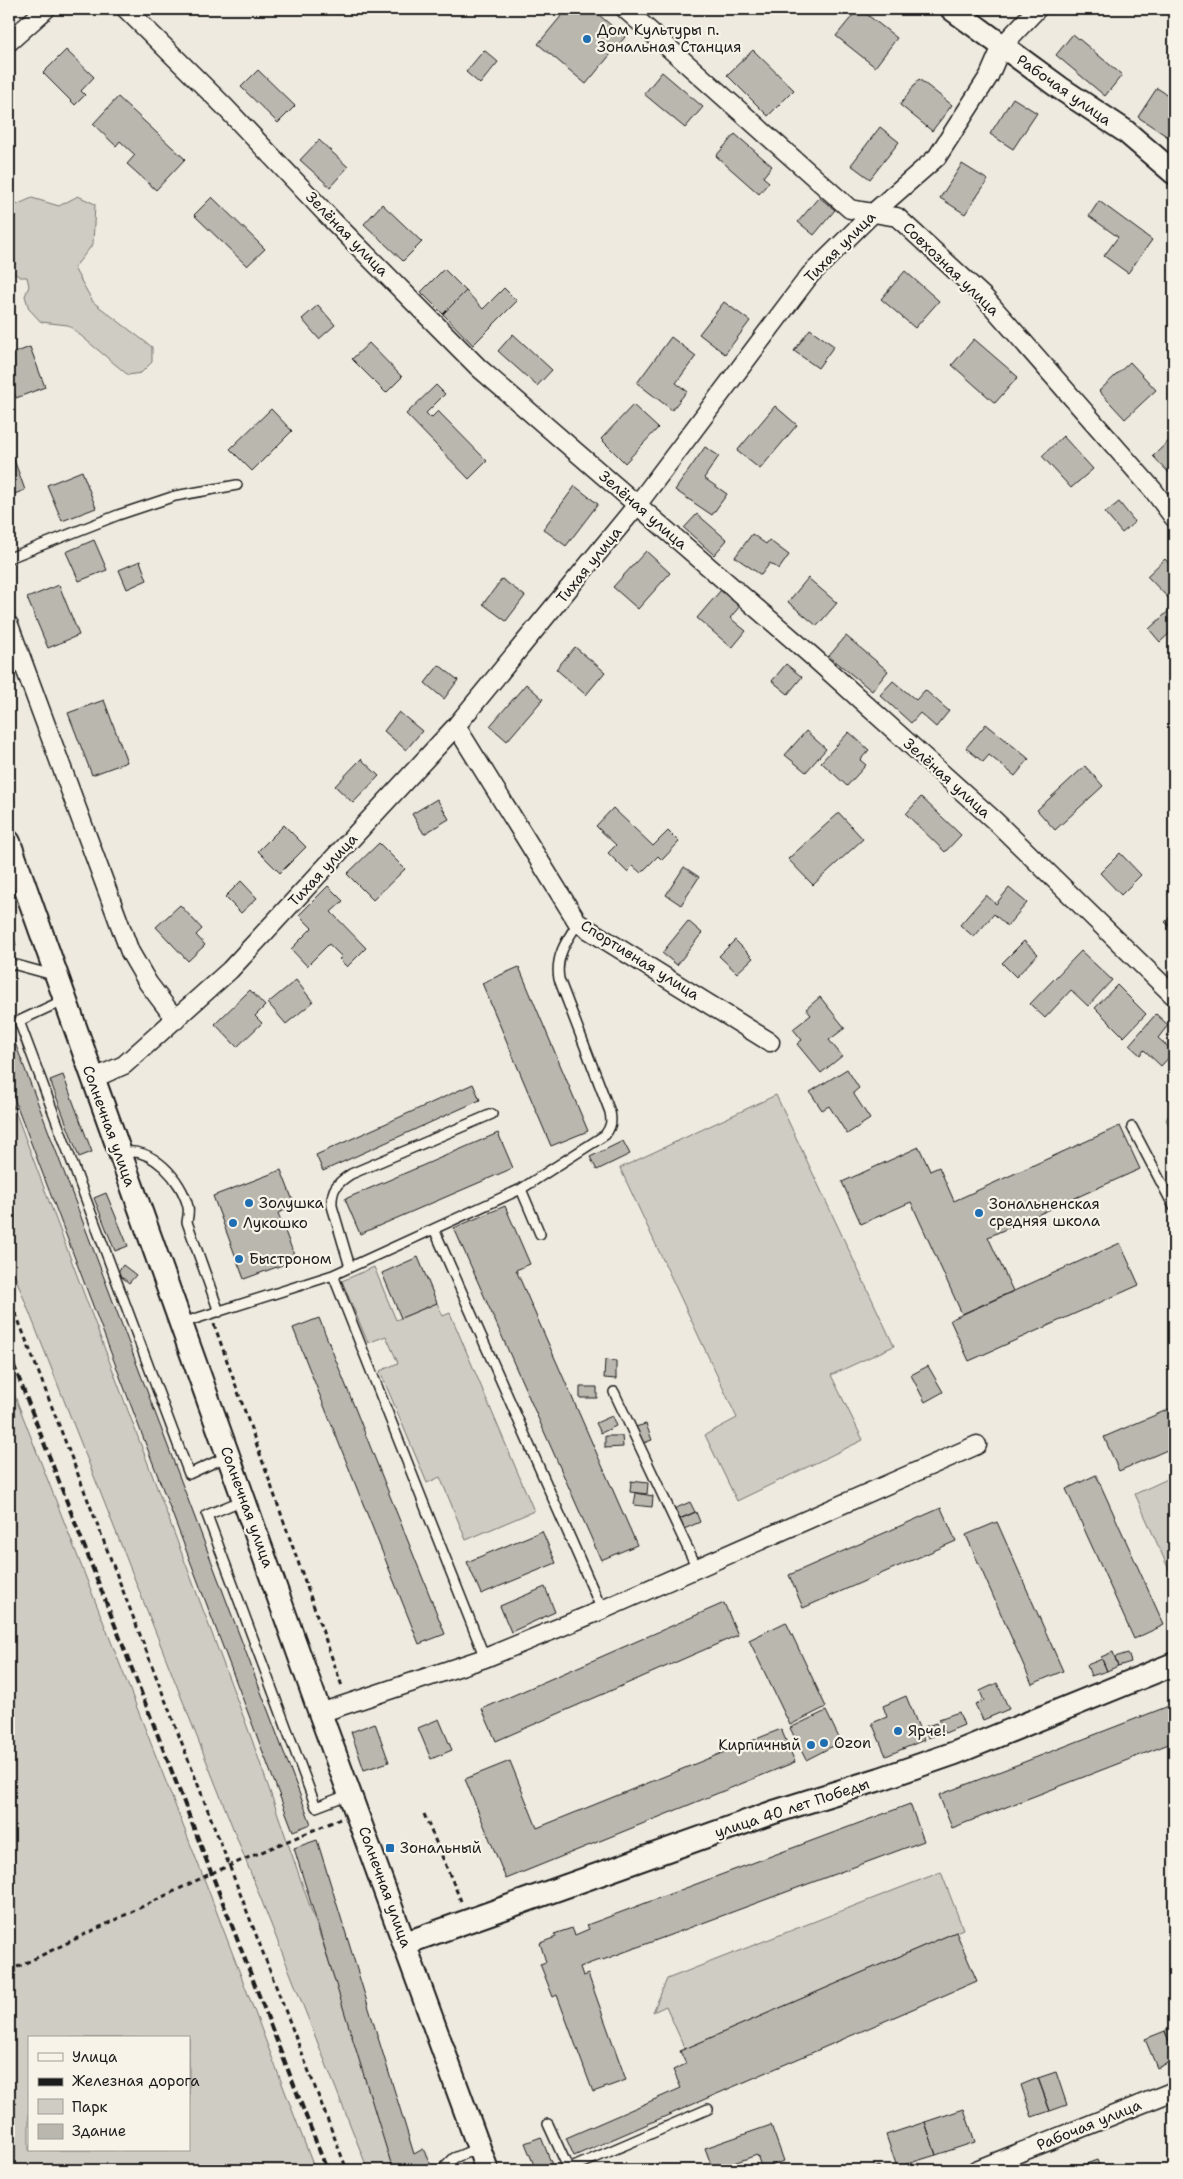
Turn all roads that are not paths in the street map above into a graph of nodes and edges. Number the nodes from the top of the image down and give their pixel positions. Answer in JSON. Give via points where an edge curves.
{"nodes":[{"id":1,"x":46,"y":9,"type":"edge"},
{"id":2,"x":126,"y":9,"type":"edge"},
{"id":3,"x":625,"y":9,"type":"edge"},
{"id":4,"x":952,"y":9,"type":"edge"},
{"id":5,"x":1038,"y":9,"type":"edge"},
{"id":6,"x":9,"y":42,"type":"edge"},
{"id":7,"x":1002,"y":46,"type":"junction"},
{"id":8,"x":1174,"y":173,"type":"edge"},
{"id":9,"x":873,"y":213,"type":"junction"},
{"id":10,"x":237,"y":485,"type":"dead end"},
{"id":11,"x":637,"y":505,"type":"junction"},
{"id":12,"x":1174,"y":518,"type":"edge"},
{"id":13,"x":9,"y":558,"type":"edge"},
{"id":14,"x":9,"y":625,"type":"edge"},
{"id":15,"x":456,"y":726,"type":"junction"},
{"id":16,"x":9,"y":842,"type":"edge"},
{"id":17,"x":578,"y":923,"type":"junction"},
{"id":18,"x":9,"y":963,"type":"edge"},
{"id":19,"x":56,"y":976,"type":"junction"},
{"id":20,"x":1174,"y":996,"type":"edge"},
{"id":21,"x":64,"y":1000,"type":"junction"},
{"id":22,"x":176,"y":1020,"type":"junction"},
{"id":23,"x":770,"y":1042,"type":"dead end"},
{"id":24,"x":92,"y":1079,"type":"junction"},
{"id":25,"x":492,"y":1114,"type":"dead end"},
{"id":26,"x":1132,"y":1127,"type":"dead end"},
{"id":27,"x":119,"y":1154,"type":"junction"},
{"id":28,"x":521,"y":1189,"type":"junction"},
{"id":29,"x":1174,"y":1207,"type":"edge"},
{"id":30,"x":434,"y":1229,"type":"junction"},
{"id":31,"x":540,"y":1234,"type":"dead end"},
{"id":32,"x":350,"y":1267,"type":"junction"},
{"id":33,"x":333,"y":1275,"type":"junction"},
{"id":34,"x":215,"y":1313,"type":"junction"},
{"id":35,"x":182,"y":1324,"type":"junction"},
{"id":36,"x":614,"y":1392,"type":"dead end"},
{"id":37,"x":978,"y":1445,"type":"dead end"},
{"id":38,"x":229,"y":1456,"type":"junction"},
{"id":39,"x":244,"y":1500,"type":"junction"},
{"id":40,"x":697,"y":1568,"type":"junction"},
{"id":41,"x":602,"y":1610,"type":"junction"},
{"id":42,"x":485,"y":1658,"type":"junction"},
{"id":43,"x":1174,"y":1664,"type":"edge"},
{"id":44,"x":320,"y":1713,"type":"junction"},
{"id":45,"x":354,"y":1803,"type":"junction"},
{"id":46,"x":406,"y":1943,"type":"junction"},
{"id":47,"x":1174,"y":2091,"type":"edge"},
{"id":48,"x":708,"y":2109,"type":"dead end"},
{"id":49,"x":548,"y":2124,"type":"dead end"},
{"id":50,"x":478,"y":2148,"type":"junction"},
{"id":51,"x":442,"y":2170,"type":"edge"},
{"id":52,"x":487,"y":2170,"type":"edge"},
{"id":53,"x":569,"y":2170,"type":"edge"},
{"id":54,"x":976,"y":2170,"type":"edge"}],
"edges":[{"from":1,"to":6,"type":"street"},
{"from":2,"to":11,"type":"street","name":"Зелёная улица","via":[[479,368]]},
{"from":3,"to":9,"type":"street","name":"Совхозная улица","via":[[850,209]]},
{"from":4,"to":7,"type":"street","name":"Рабочая улица"},
{"from":5,"to":7,"type":"street","name":"Тихая улица"},
{"from":7,"to":8,"type":"street","name":"Рабочая улица","via":[[1125,131]]},
{"from":7,"to":9,"type":"street","name":"Тихая улица","via":[[989,76],[937,157]]},
{"from":9,"to":11,"type":"street","name":"Тихая улица","via":[[810,275]]},
{"from":9,"to":12,"type":"street","name":"Совхозная улица","via":[[897,217],[984,297]]},
{"from":10,"to":13,"type":"lane","via":[[174,496]]},
{"from":11,"to":15,"type":"street","name":"Тихая улица"},
{"from":11,"to":20,"type":"street","name":"Зелёная улица","via":[[813,657],[995,821]]},
{"from":14,"to":22,"type":"street","via":[[130,952]]},
{"from":15,"to":17,"type":"street","name":"Спортивная улица"},
{"from":15,"to":22,"type":"street","name":"Тихая улица","via":[[230,970]]},
{"from":16,"to":19,"type":"street","name":"Солнечная улица"},
{"from":17,"to":23,"type":"street","name":"Спортивная улица"},
{"from":17,"to":28,"type":"lane","via":[[562,950],[557,969],[612,1121],[605,1135]]},
{"from":18,"to":19,"type":"lane"},
{"from":19,"to":21,"type":"street","name":"Солнечная улица"},
{"from":21,"to":24,"type":"street","name":"Солнечная улица"},
{"from":21,"to":38,"type":"lane","via":[[19,1021],[189,1474]]},
{"from":22,"to":24,"type":"street","name":"Тихая улица","via":[[124,1065]]},
{"from":24,"to":27,"type":"street","name":"Солнечная улица"},
{"from":25,"to":32,"type":"lane","via":[[351,1174],[334,1187],[332,1206]]},
{"from":26,"to":29,"type":"lane"},
{"from":27,"to":34,"type":"lane","via":[[128,1152],[152,1159],[163,1166],[177,1183],[188,1208],[187,1222]]},
{"from":27,"to":35,"type":"street","name":"Солнечная улица"},
{"from":28,"to":30,"type":"lane"},
{"from":28,"to":31,"type":"lane"},
{"from":30,"to":32,"type":"lane"},
{"from":30,"to":41,"type":"lane"},
{"from":32,"to":33,"type":"lane"},
{"from":33,"to":34,"type":"lane"},
{"from":33,"to":42,"type":"lane"},
{"from":34,"to":35,"type":"lane"},
{"from":35,"to":38,"type":"street","name":"Солнечная улица"},
{"from":36,"to":40,"type":"lane"},
{"from":37,"to":40,"type":"street"},
{"from":38,"to":39,"type":"street","name":"Солнечная улица"},
{"from":39,"to":44,"type":"street","name":"Солнечная улица"},
{"from":39,"to":45,"type":"lane","via":[[207,1516],[316,1807]]},
{"from":40,"to":41,"type":"street"},
{"from":41,"to":42,"type":"street"},
{"from":42,"to":44,"type":"street"},
{"from":43,"to":46,"type":"street","name":"улица 40 лет Победы","via":[[955,1753],[774,1812]]},
{"from":44,"to":45,"type":"street","name":"Солнечная улица"},
{"from":45,"to":46,"type":"street","name":"Солнечная улица"},
{"from":46,"to":50,"type":"street","name":"Солнечная улица"},
{"from":47,"to":54,"type":"street","name":"Рабочая улица"},
{"from":48,"to":53,"type":"lane"},
{"from":49,"to":53,"type":"lane"},
{"from":50,"to":51,"type":"lane","via":[[454,2158]]},
{"from":50,"to":52,"type":"street","name":"Солнечная улица"}]}
